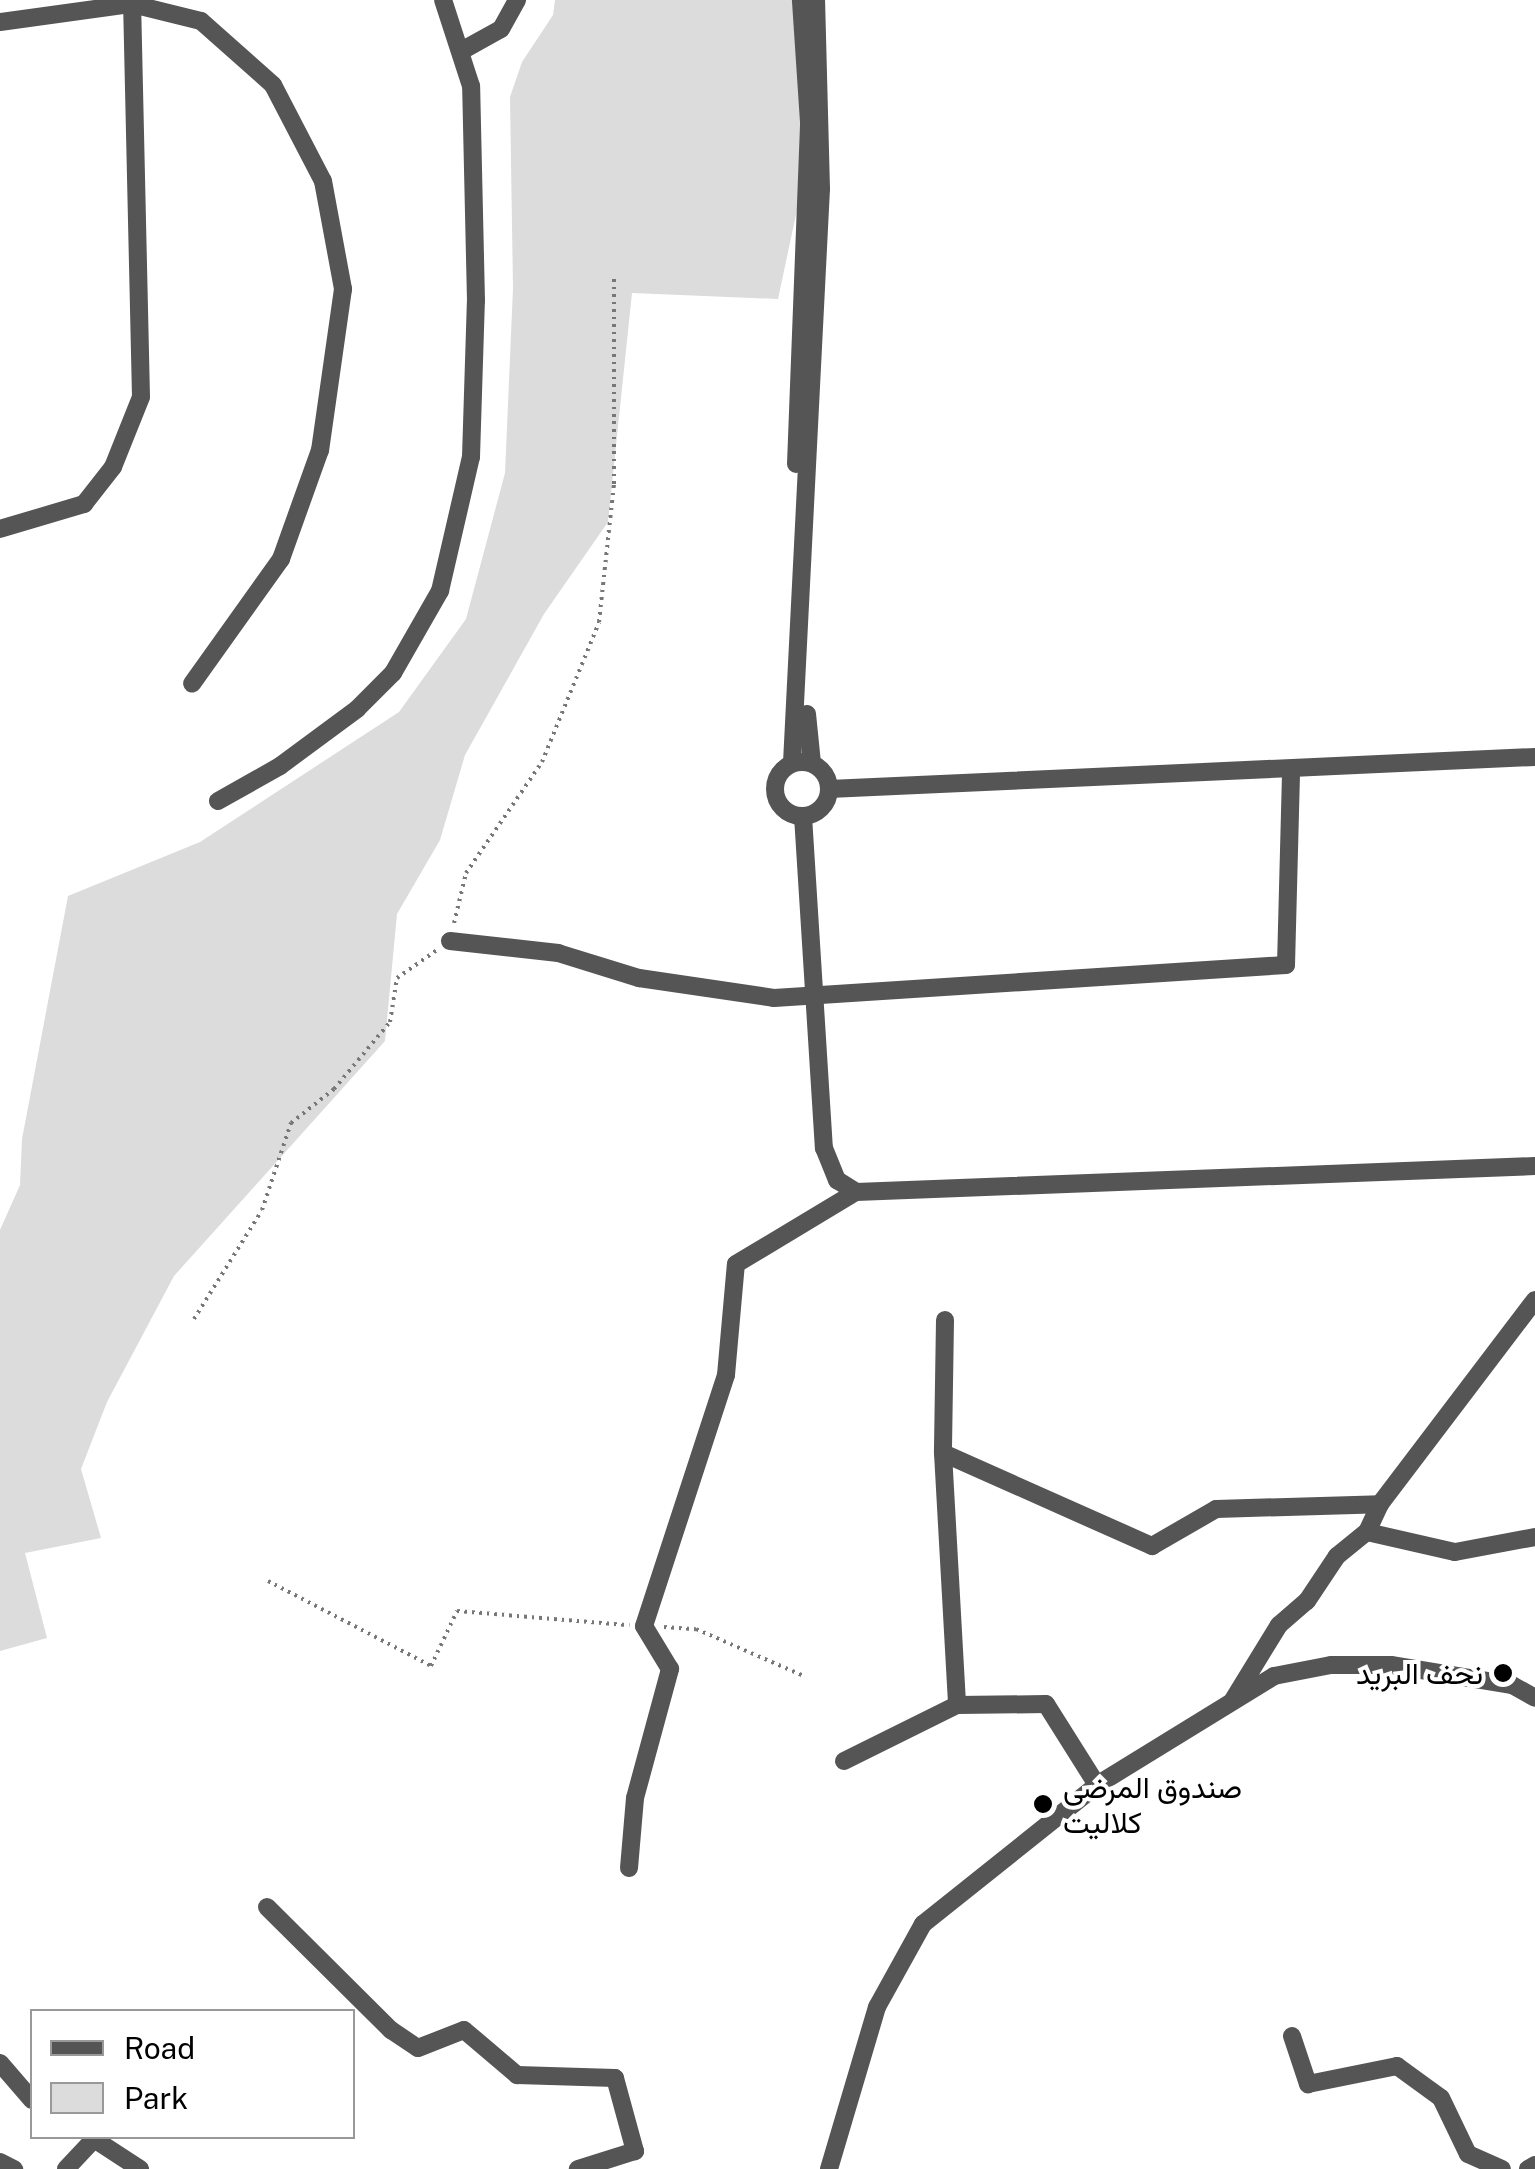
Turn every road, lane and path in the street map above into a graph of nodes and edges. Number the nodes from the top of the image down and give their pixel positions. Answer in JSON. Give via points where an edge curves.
{"nodes":[{"id":1,"x":443,"y":0,"type":"edge"},
{"id":2,"x":517,"y":0,"type":"edge"},
{"id":3,"x":801,"y":0,"type":"edge"},
{"id":4,"x":816,"y":0,"type":"edge"},
{"id":5,"x":828,"y":0,"type":"edge"},
{"id":6,"x":132,"y":2,"type":"edge"},
{"id":7,"x":0,"y":22,"type":"edge"},
{"id":8,"x":463,"y":50,"type":"junction"},
{"id":9,"x":614,"y":277,"type":"dead end"},
{"id":10,"x":0,"y":529,"type":"edge"},
{"id":11,"x":192,"y":684,"type":"dead end"},
{"id":12,"x":796,"y":729,"type":"junction"},
{"id":13,"x":1535,"y":757,"type":"edge"},
{"id":14,"x":792,"y":763,"type":"junction"},
{"id":15,"x":812,"y":763,"type":"junction"},
{"id":16,"x":1290,"y":771,"type":"junction"},
{"id":17,"x":829,"y":789,"type":"junction"},
{"id":18,"x":218,"y":800,"type":"dead end"},
{"id":19,"x":802,"y":816,"type":"junction"},
{"id":20,"x":450,"y":942,"type":"junction"},
{"id":21,"x":815,"y":996,"type":"junction"},
{"id":22,"x":1535,"y":1166,"type":"edge"},
{"id":23,"x":856,"y":1192,"type":"junction"},
{"id":24,"x":1535,"y":1300,"type":"edge"},
{"id":25,"x":194,"y":1320,"type":"dead end"},
{"id":26,"x":944,"y":1320,"type":"dead end"},
{"id":27,"x":943,"y":1454,"type":"junction"},
{"id":28,"x":1380,"y":1504,"type":"junction"},
{"id":29,"x":1367,"y":1532,"type":"junction"},
{"id":30,"x":1535,"y":1537,"type":"edge"},
{"id":31,"x":268,"y":1581,"type":"dead end"},
{"id":32,"x":644,"y":1626,"type":"junction"},
{"id":33,"x":804,"y":1676,"type":"dead end"},
{"id":34,"x":1535,"y":1698,"type":"edge"},
{"id":35,"x":1232,"y":1701,"type":"junction"},
{"id":36,"x":958,"y":1705,"type":"junction"},
{"id":37,"x":844,"y":1761,"type":"dead end"},
{"id":38,"x":1097,"y":1785,"type":"junction"},
{"id":39,"x":629,"y":1868,"type":"dead end"},
{"id":40,"x":267,"y":1907,"type":"dead end"},
{"id":41,"x":1292,"y":2036,"type":"dead end"},
{"id":42,"x":0,"y":2062,"type":"edge"},
{"id":43,"x":30,"y":2098,"type":"edge"},
{"id":44,"x":91,"y":2139,"type":"edge"},
{"id":45,"x":94,"y":2139,"type":"edge"},
{"id":46,"x":0,"y":2162,"type":"edge"},
{"id":47,"x":1535,"y":2165,"type":"edge"},
{"id":48,"x":14,"y":2169,"type":"edge"},
{"id":49,"x":66,"y":2169,"type":"edge"},
{"id":50,"x":140,"y":2169,"type":"edge"},
{"id":51,"x":578,"y":2169,"type":"edge"},
{"id":52,"x":829,"y":2169,"type":"edge"},
{"id":53,"x":1502,"y":2169,"type":"edge"},
{"id":54,"x":1528,"y":2169,"type":"edge"}],
"edges":[{"from":1,"to":8,"type":"street"},
{"from":2,"to":8,"type":"street","via":[[501,29]]},
{"from":3,"to":12,"type":"street","via":[[808,122],[789,650]]},
{"from":4,"to":12,"type":"street","via":[[821,190]]},
{"from":5,"to":15,"type":"street","via":[[831,174],[806,721]]},
{"from":6,"to":7,"type":"street"},
{"from":6,"to":10,"type":"street","via":[[141,398],[113,467],[84,504]]},
{"from":6,"to":11,"type":"street","via":[[201,21],[273,85],[322,181],[343,290],[320,450],[281,559]]},
{"from":8,"to":18,"type":"street","via":[[476,172],[471,457],[440,591],[393,674],[356,709],[280,766]]},
{"from":9,"to":20,"type":"path","via":[[614,484],[599,622],[542,762],[466,873]]},
{"from":12,"to":14,"type":"street"},
{"from":13,"to":16,"type":"street"},
{"from":14,"to":15,"type":"street"},
{"from":14,"to":19,"type":"street","via":[[778,776],[775,791],[781,806]]},
{"from":15,"to":17,"type":"street"},
{"from":16,"to":17,"type":"street"},
{"from":16,"to":21,"type":"street","via":[[1286,965]]},
{"from":17,"to":19,"type":"street","via":[[824,805]]},
{"from":19,"to":21,"type":"street"},
{"from":20,"to":21,"type":"street","via":[[558,953],[678,984],[774,998]]},
{"from":20,"to":25,"type":"path","via":[[397,978],[390,1022],[334,1089],[291,1123],[262,1210]]},
{"from":21,"to":23,"type":"street","via":[[824,1148],[837,1180]]},
{"from":22,"to":23,"type":"street"},
{"from":23,"to":32,"type":"street","via":[[736,1264],[726,1375]]},
{"from":24,"to":28,"type":"street"},
{"from":26,"to":27,"type":"street"},
{"from":27,"to":28,"type":"street","via":[[1152,1546],[1216,1509]]},
{"from":27,"to":36,"type":"street"},
{"from":28,"to":29,"type":"street"},
{"from":29,"to":30,"type":"street","via":[[1455,1552]]},
{"from":29,"to":35,"type":"street","via":[[1337,1556],[1307,1601],[1279,1625]]},
{"from":31,"to":32,"type":"path","via":[[432,1666],[457,1611]]},
{"from":32,"to":33,"type":"path","via":[[696,1629]]},
{"from":32,"to":39,"type":"street","via":[[670,1669],[635,1798]]},
{"from":34,"to":35,"type":"street","via":[[1512,1685],[1391,1664],[1332,1664],[1274,1676]]},
{"from":35,"to":38,"type":"street"},
{"from":36,"to":37,"type":"street"},
{"from":36,"to":38,"type":"street","via":[[1046,1704]]},
{"from":38,"to":52,"type":"street","via":[[923,1924],[877,2008]]},
{"from":40,"to":51,"type":"street","via":[[418,2048],[464,2030],[517,2075],[615,2078],[635,2151]]},
{"from":41,"to":53,"type":"street","via":[[1308,2084],[1397,2066],[1441,2098],[1468,2154]]},
{"from":42,"to":43,"type":"street"},
{"from":44,"to":49,"type":"street"},
{"from":45,"to":50,"type":"street"},
{"from":46,"to":48,"type":"street"},
{"from":47,"to":54,"type":"street"}]}
